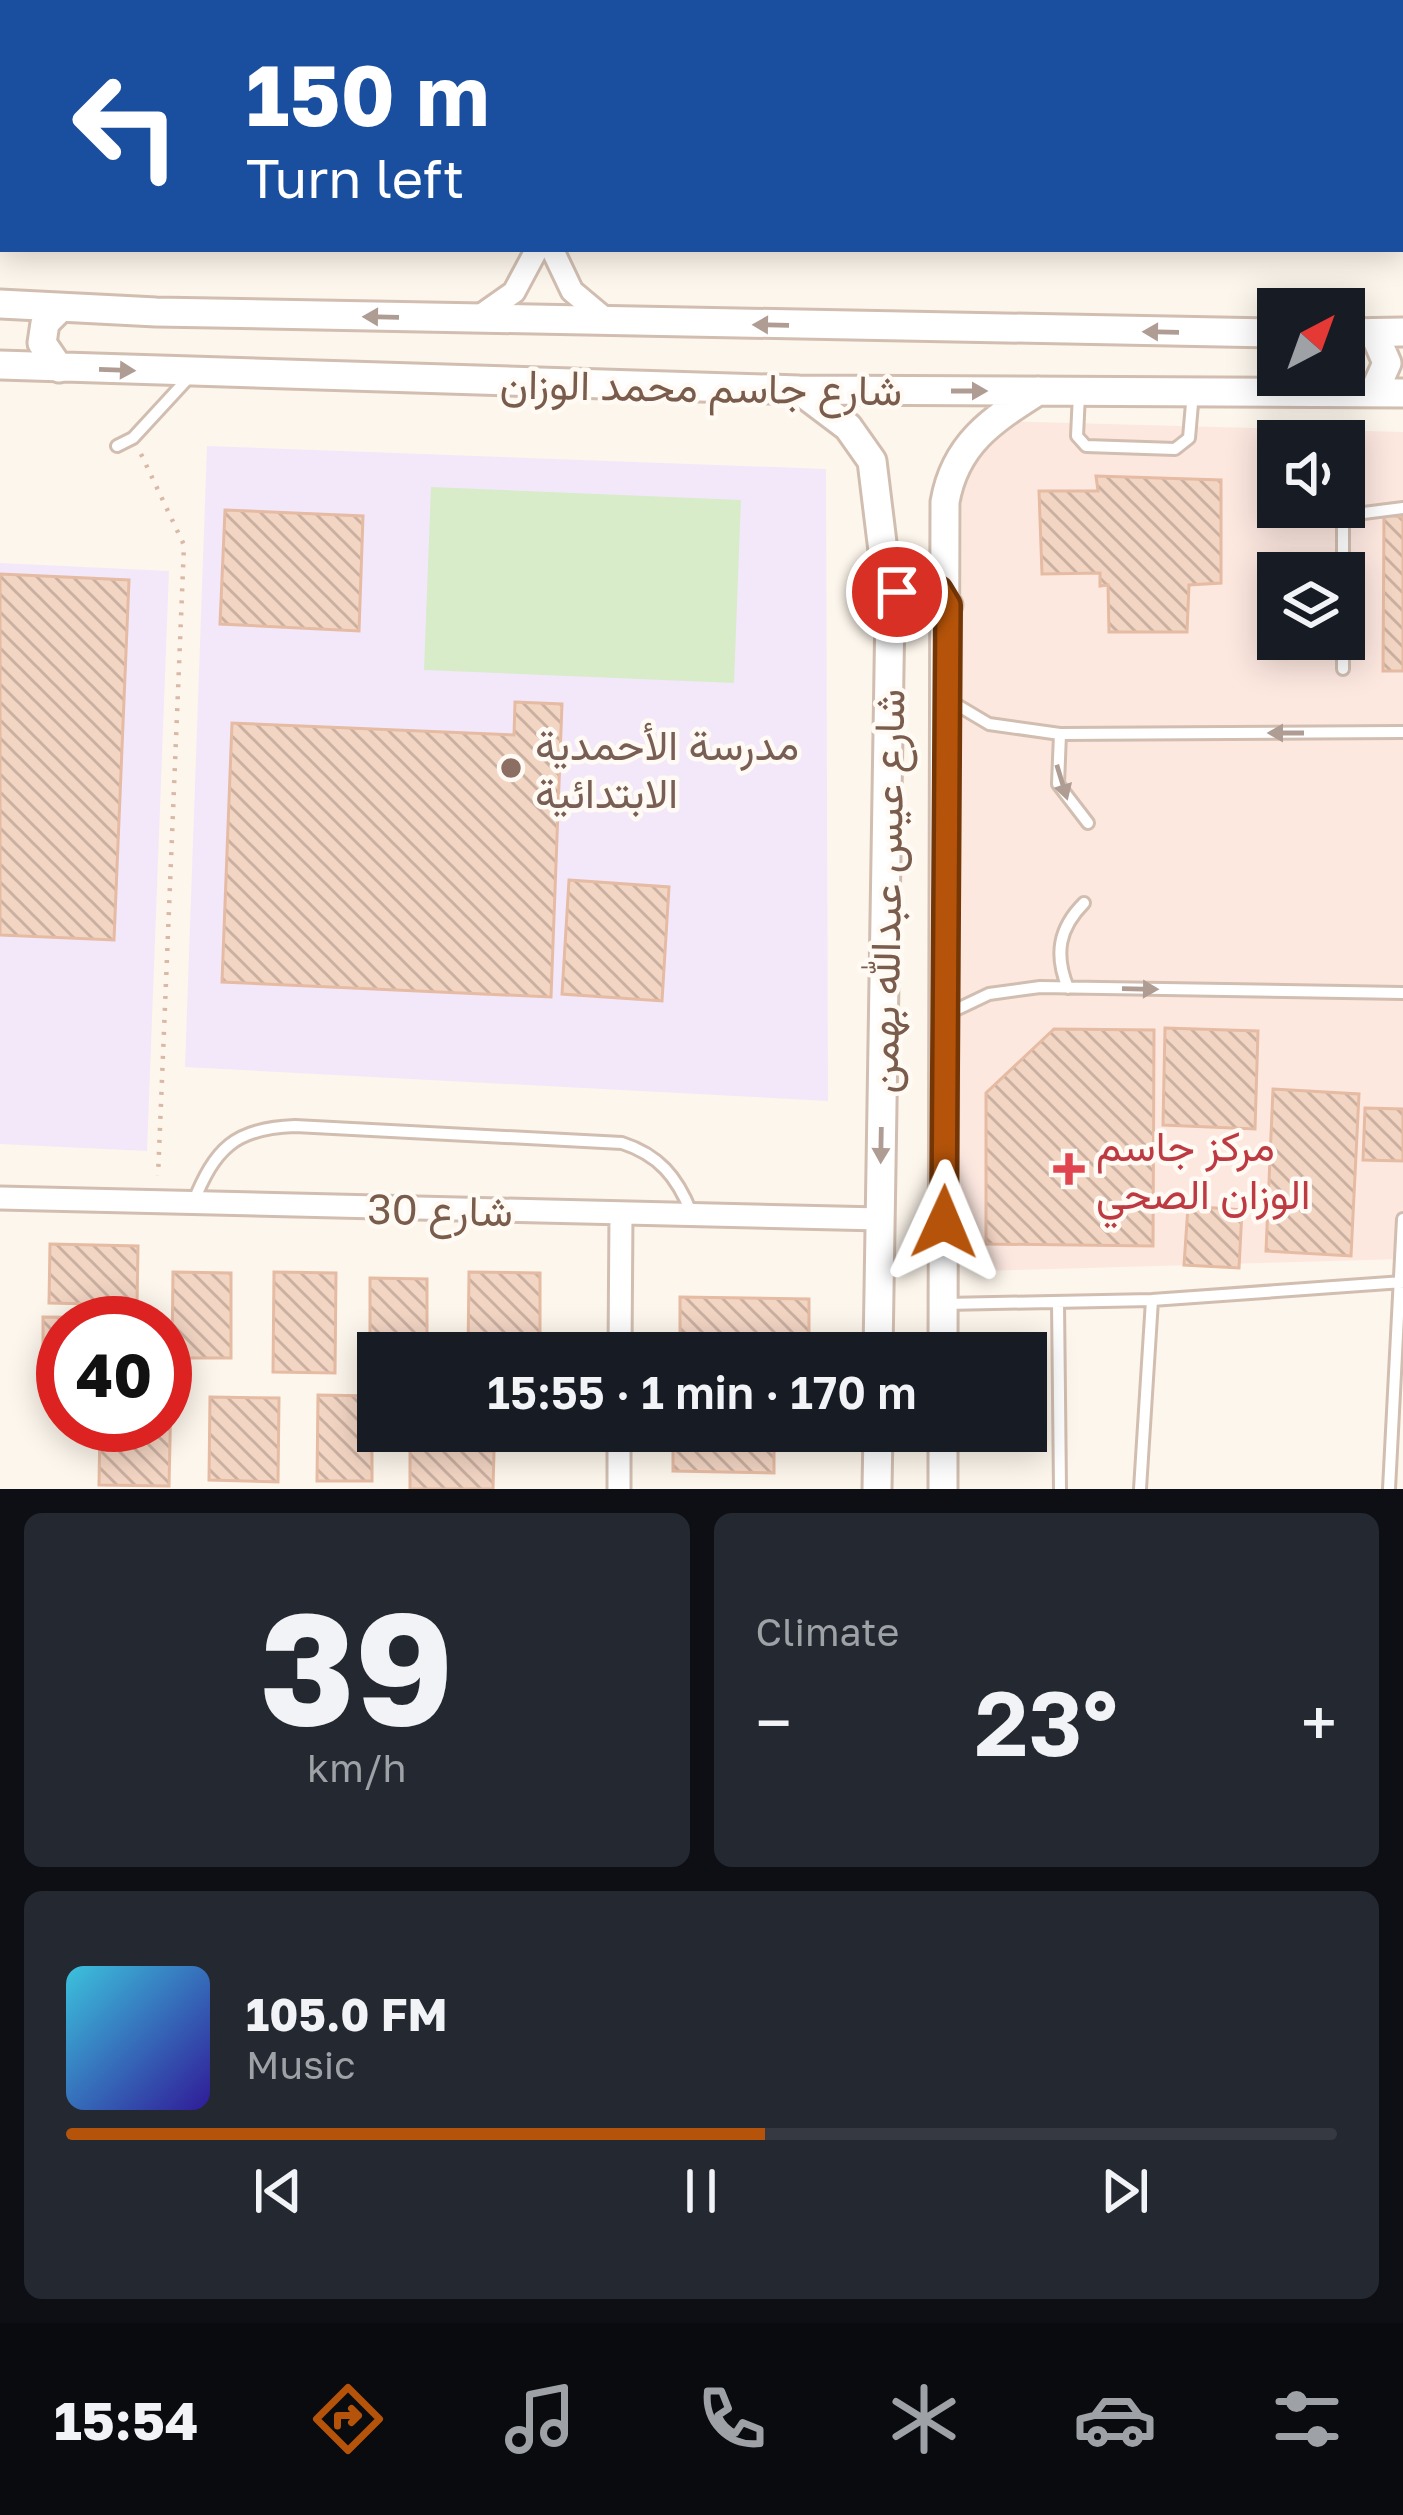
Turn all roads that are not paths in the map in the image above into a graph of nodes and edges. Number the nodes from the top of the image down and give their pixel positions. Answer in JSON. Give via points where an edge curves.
{"nodes":[{"id":1,"x":535,"y":252,"type":"edge"},
{"id":2,"x":553,"y":252,"type":"edge"},
{"id":3,"x":0,"y":304,"type":"edge"},
{"id":4,"x":59,"y":309,"type":"junction"},
{"id":5,"x":475,"y":319,"type":"junction"},
{"id":6,"x":610,"y":322,"type":"junction"},
{"id":7,"x":1403,"y":332,"type":"edge"},
{"id":8,"x":1257,"y":333,"type":"edge"},
{"id":9,"x":1365,"y":333,"type":"edge"},
{"id":10,"x":1374,"y":333,"type":"junction"},
{"id":11,"x":0,"y":365,"type":"edge"},
{"id":12,"x":59,"y":368,"type":"junction"},
{"id":13,"x":194,"y":373,"type":"junction"},
{"id":14,"x":799,"y":390,"type":"junction"},
{"id":15,"x":1038,"y":391,"type":"junction"},
{"id":16,"x":1079,"y":391,"type":"junction"},
{"id":17,"x":1192,"y":392,"type":"junction"},
{"id":18,"x":1374,"y":392,"type":"junction"},
{"id":19,"x":1403,"y":393,"type":"edge"},
{"id":20,"x":117,"y":446,"type":"dead end"},
{"id":21,"x":1403,"y":508,"type":"edge"},
{"id":22,"x":1342,"y":552,"type":"edge"},
{"id":23,"x":948,"y":605,"type":"junction"},
{"id":24,"x":890,"y":608,"type":"junction"},
{"id":25,"x":1343,"y":660,"type":"edge"},
{"id":26,"x":1343,"y":669,"type":"dead end"},
{"id":27,"x":947,"y":699,"type":"junction"},
{"id":28,"x":1403,"y":732,"type":"edge"},
{"id":29,"x":1060,"y":734,"type":"junction"},
{"id":30,"x":1088,"y":823,"type":"dead end"},
{"id":31,"x":1084,"y":903,"type":"dead end"},
{"id":32,"x":1068,"y":988,"type":"junction"},
{"id":33,"x":1403,"y":993,"type":"edge"},
{"id":34,"x":944,"y":1016,"type":"junction"},
{"id":35,"x":0,"y":1198,"type":"edge"},
{"id":36,"x":193,"y":1203,"type":"junction"},
{"id":37,"x":621,"y":1214,"type":"junction"},
{"id":38,"x":693,"y":1215,"type":"junction"},
{"id":39,"x":880,"y":1219,"type":"junction"},
{"id":40,"x":1403,"y":1219,"type":"edge"},
{"id":41,"x":1399,"y":1282,"type":"edge"},
{"id":42,"x":1152,"y":1300,"type":"junction"},
{"id":43,"x":1058,"y":1302,"type":"junction"},
{"id":44,"x":943,"y":1304,"type":"junction"},
{"id":45,"x":620,"y":1332,"type":"edge"},
{"id":46,"x":878,"y":1332,"type":"edge"},
{"id":47,"x":943,"y":1332,"type":"edge"},
{"id":48,"x":620,"y":1452,"type":"edge"},
{"id":49,"x":878,"y":1452,"type":"edge"},
{"id":50,"x":943,"y":1452,"type":"edge"},
{"id":51,"x":619,"y":1489,"type":"edge"},
{"id":52,"x":877,"y":1489,"type":"edge"},
{"id":53,"x":943,"y":1489,"type":"edge"},
{"id":54,"x":1060,"y":1489,"type":"edge"},
{"id":55,"x":1140,"y":1489,"type":"edge"},
{"id":56,"x":1389,"y":1489,"type":"edge"}],
"edges":[{"from":1,"to":5,"type":"street","via":[[514,292]]},
{"from":2,"to":6,"type":"street","via":[[572,291]]},
{"from":3,"to":4,"type":"street","name":"شارع جاسم محمد الوزان"},
{"from":5,"to":4,"type":"street","name":"شارع جاسم محمد الوزان","one_way":true},
{"from":4,"to":12,"type":"street","via":[[45,323],[42,343]]},
{"from":5,"to":6,"type":"street","name":"شارع جاسم محمد الوزان"},
{"from":8,"to":6,"type":"street","name":"شارع جاسم محمد الوزان","one_way":true},
{"from":7,"to":10,"type":"street"},
{"from":9,"to":10,"type":"street"},
{"from":10,"to":18,"type":"street","via":[[1387,363]]},
{"from":11,"to":12,"type":"street","name":"شارع جاسم محمد الوزان"},
{"from":12,"to":13,"type":"street","name":"شارع جاسم محمد الوزان","one_way":true},
{"from":13,"to":14,"type":"street","name":"شارع جاسم محمد الوزان"},
{"from":13,"to":20,"type":"lane"},
{"from":14,"to":15,"type":"street","name":"شارع جاسم محمد الوزان","one_way":true},
{"from":14,"to":24,"type":"street","name":"شارع عيس عبدالله بهمن","via":[[848,428],[872,461]]},
{"from":15,"to":16,"type":"street","name":"شارع جاسم محمد الوزان"},
{"from":15,"to":23,"type":"street","name":"شارع عيس عبدالله بهمن","via":[[990,422],[955,466],[945,502]]},
{"from":16,"to":17,"type":"street","name":"شارع جاسم محمد الوزان"},
{"from":16,"to":17,"type":"lane","via":[[1077,436],[1086,446],[1175,448],[1190,438]]},
{"from":17,"to":18,"type":"street","name":"شارع جاسم محمد الوزان"},
{"from":18,"to":19,"type":"street","name":"شارع جاسم محمد الوزان"},
{"from":21,"to":22,"type":"lane","via":[[1348,515]]},
{"from":23,"to":24,"type":"street","via":[[934,586],[917,582],[901,588]]},
{"from":23,"to":27,"type":"street","name":"شارع عيس عبدالله بهمن"},
{"from":24,"to":39,"type":"street","name":"شارع عيس عبدالله بهمن","one_way":true},
{"from":25,"to":26,"type":"lane"},
{"from":27,"to":29,"type":"lane","via":[[1002,728]]},
{"from":27,"to":34,"type":"street","name":"شارع عيس عبدالله بهمن"},
{"from":28,"to":29,"type":"lane","one_way":true},
{"from":29,"to":30,"type":"lane","one_way":true,"via":[[1058,784]]},
{"from":31,"to":32,"type":"lane","via":[[1062,932],[1060,970]]},
{"from":32,"to":33,"type":"lane","one_way":true},
{"from":32,"to":34,"type":"lane","via":[[989,994]]},
{"from":34,"to":44,"type":"street","name":"شارع عيس عبدالله بهمن"},
{"from":35,"to":36,"type":"street","name":"شارع 30"},
{"from":36,"to":37,"type":"street","name":"شارع 30"},
{"from":36,"to":38,"type":"lane","via":[[222,1145],[249,1130],[295,1126],[622,1143],[672,1174]]},
{"from":37,"to":38,"type":"street","name":"شارع 30"},
{"from":37,"to":45,"type":"street"},
{"from":38,"to":39,"type":"street","name":"شارع 30"},
{"from":39,"to":46,"type":"street","name":"شارع عيس عبدالله بهمن"},
{"from":40,"to":41,"type":"lane"},
{"from":41,"to":42,"type":"lane"},
{"from":41,"to":56,"type":"lane"},
{"from":42,"to":43,"type":"lane"},
{"from":42,"to":55,"type":"lane"},
{"from":43,"to":44,"type":"lane"},
{"from":43,"to":54,"type":"lane"},
{"from":44,"to":47,"type":"street","name":"شارع عيس عبدالله بهمن"},
{"from":48,"to":51,"type":"street"},
{"from":49,"to":52,"type":"street"},
{"from":50,"to":53,"type":"street"}]}
